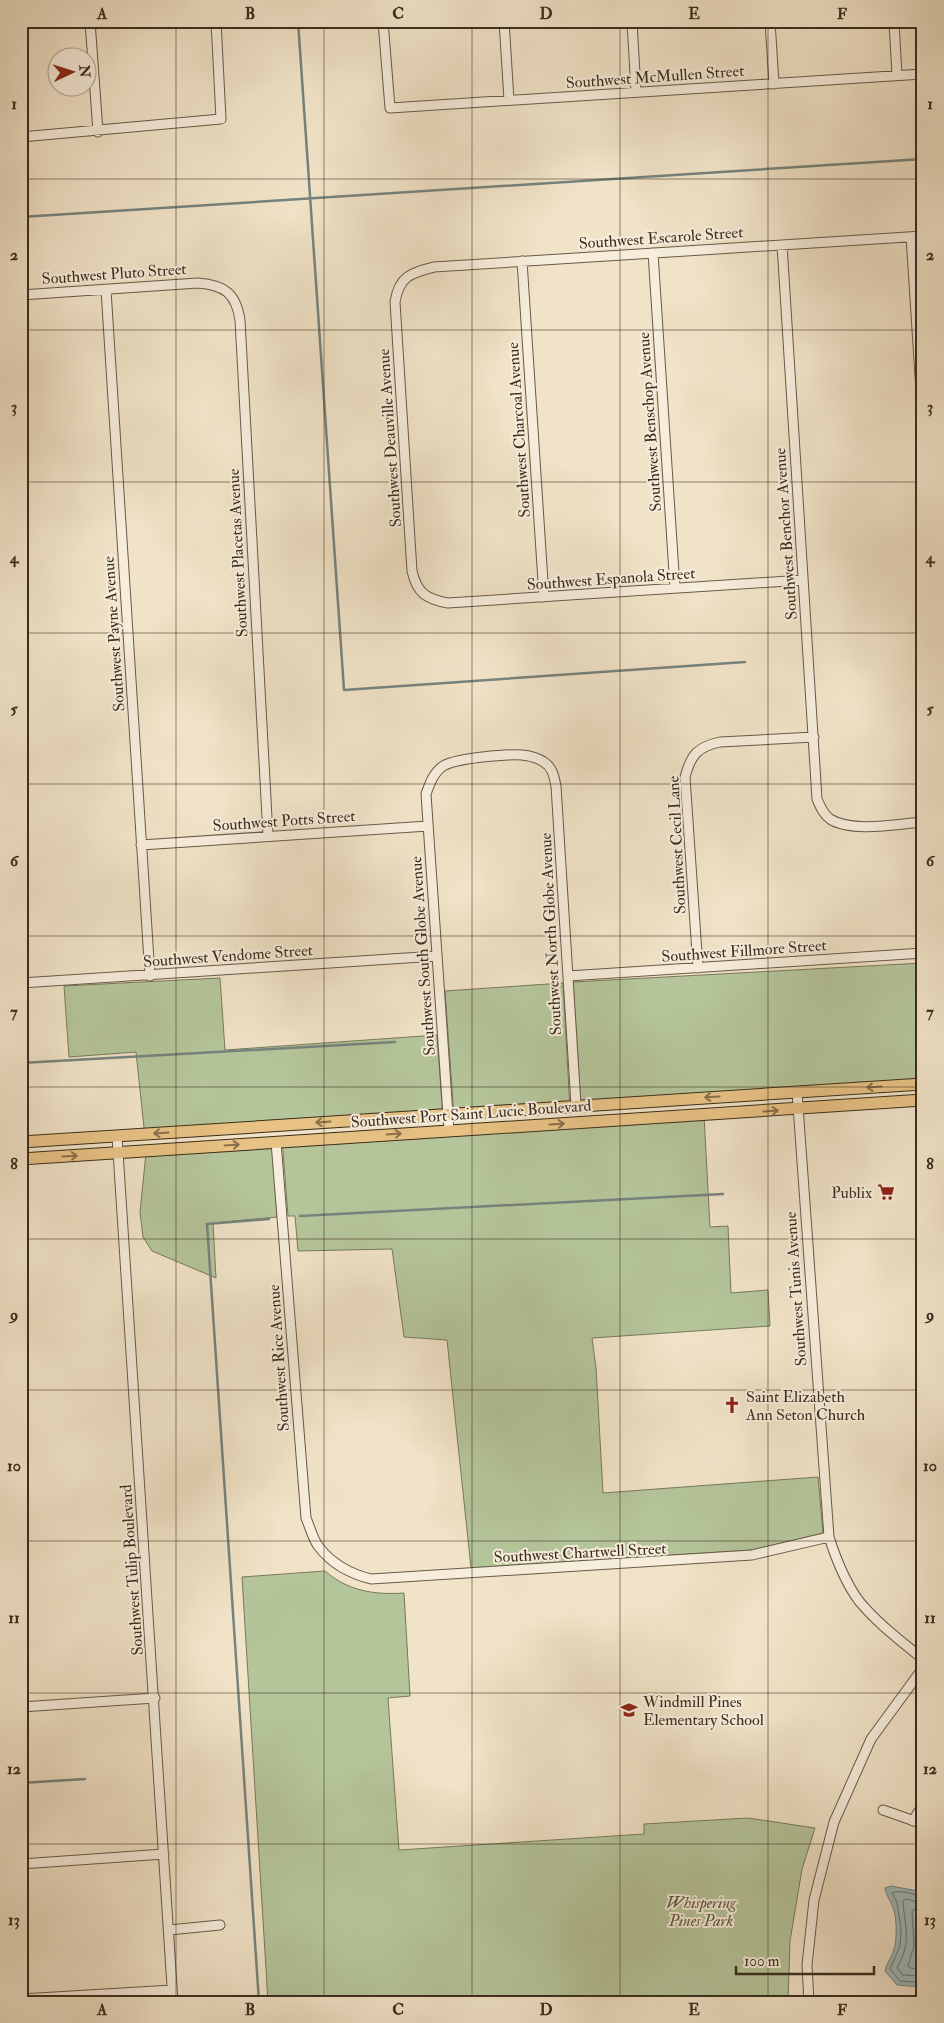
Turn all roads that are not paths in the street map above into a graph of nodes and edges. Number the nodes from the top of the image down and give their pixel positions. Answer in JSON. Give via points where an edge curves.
{"nodes":[{"id":1,"x":90,"y":21,"type":"edge"},
{"id":2,"x":216,"y":21,"type":"edge"},
{"id":3,"x":383,"y":21,"type":"edge"},
{"id":4,"x":504,"y":21,"type":"edge"},
{"id":5,"x":632,"y":21,"type":"edge"},
{"id":6,"x":770,"y":21,"type":"edge"},
{"id":7,"x":894,"y":21,"type":"edge"},
{"id":8,"x":923,"y":74,"type":"edge"},
{"id":9,"x":898,"y":76,"type":"junction"},
{"id":10,"x":774,"y":84,"type":"junction"},
{"id":11,"x":636,"y":92,"type":"junction"},
{"id":12,"x":509,"y":100,"type":"junction"},
{"id":13,"x":98,"y":132,"type":"junction"},
{"id":14,"x":21,"y":137,"type":"edge"},
{"id":15,"x":923,"y":236,"type":"edge"},
{"id":16,"x":911,"y":237,"type":"junction"},
{"id":17,"x":782,"y":245,"type":"junction"},
{"id":18,"x":653,"y":253,"type":"junction"},
{"id":19,"x":522,"y":261,"type":"junction"},
{"id":20,"x":404,"y":279,"type":"joint"},
{"id":21,"x":210,"y":284,"type":"joint"},
{"id":22,"x":106,"y":290,"type":"junction"},
{"id":23,"x":21,"y":295,"type":"edge"},
{"id":24,"x":923,"y":422,"type":"edge"},
{"id":25,"x":803,"y":580,"type":"junction"},
{"id":26,"x":675,"y":588,"type":"junction"},
{"id":27,"x":423,"y":594,"type":"joint"},
{"id":28,"x":544,"y":597,"type":"junction"},
{"id":29,"x":814,"y":737,"type":"junction"},
{"id":30,"x":430,"y":781,"type":"joint"},
{"id":31,"x":923,"y":822,"type":"edge"},
{"id":32,"x":428,"y":826,"type":"junction"},
{"id":33,"x":268,"y":836,"type":"junction"},
{"id":34,"x":141,"y":845,"type":"junction"},
{"id":35,"x":923,"y":953,"type":"edge"},
{"id":36,"x":437,"y":956,"type":"junction"},
{"id":37,"x":698,"y":968,"type":"junction"},
{"id":38,"x":150,"y":976,"type":"junction"},
{"id":39,"x":568,"y":976,"type":"junction"},
{"id":40,"x":21,"y":983,"type":"edge"},
{"id":41,"x":923,"y":1084,"type":"edge"},
{"id":42,"x":797,"y":1092,"type":"junction"},
{"id":43,"x":923,"y":1100,"type":"edge"},
{"id":44,"x":576,"y":1105,"type":"junction"},
{"id":45,"x":798,"y":1109,"type":"junction"},
{"id":46,"x":447,"y":1115,"type":"junction"},
{"id":47,"x":449,"y":1130,"type":"junction"},
{"id":48,"x":117,"y":1136,"type":"junction"},
{"id":49,"x":21,"y":1142,"type":"edge"},
{"id":50,"x":276,"y":1142,"type":"junction"},
{"id":51,"x":118,"y":1154,"type":"junction"},
{"id":52,"x":21,"y":1159,"type":"edge"},
{"id":53,"x":829,"y":1537,"type":"junction"},
{"id":54,"x":335,"y":1563,"type":"joint"},
{"id":55,"x":923,"y":1659,"type":"edge"},
{"id":56,"x":923,"y":1668,"type":"edge"},
{"id":57,"x":155,"y":1698,"type":"junction"},
{"id":58,"x":21,"y":1707,"type":"edge"},
{"id":59,"x":923,"y":1804,"type":"edge"},
{"id":60,"x":884,"y":1810,"type":"dead end"},
{"id":61,"x":913,"y":1821,"type":"junction"},
{"id":62,"x":923,"y":1824,"type":"edge"},
{"id":63,"x":164,"y":1854,"type":"junction"},
{"id":64,"x":21,"y":1864,"type":"edge"},
{"id":65,"x":220,"y":1925,"type":"dead end"},
{"id":66,"x":169,"y":1930,"type":"junction"},
{"id":67,"x":172,"y":1990,"type":"junction"},
{"id":68,"x":21,"y":1998,"type":"edge"},
{"id":69,"x":173,"y":2002,"type":"edge"},
{"id":70,"x":809,"y":2002,"type":"edge"}],
"edges":[{"from":1,"to":13,"type":"street"},
{"from":2,"to":13,"type":"street","via":[[221,119]]},
{"from":3,"to":12,"type":"street","name":"Southwest McMullen Street","via":[[390,108]]},
{"from":4,"to":12,"type":"street"},
{"from":5,"to":11,"type":"street"},
{"from":6,"to":10,"type":"street"},
{"from":7,"to":9,"type":"street"},
{"from":8,"to":9,"type":"street","name":"Southwest McMullen Street"},
{"from":9,"to":10,"type":"street","name":"Southwest McMullen Street"},
{"from":10,"to":11,"type":"street","name":"Southwest McMullen Street"},
{"from":11,"to":12,"type":"street","name":"Southwest McMullen Street"},
{"from":13,"to":14,"type":"street"},
{"from":15,"to":16,"type":"street","name":"Southwest Escarole Street"},
{"from":16,"to":17,"type":"street","name":"Southwest Escarole Street"},
{"from":16,"to":24,"type":"street"},
{"from":17,"to":18,"type":"street","name":"Southwest Escarole Street"},
{"from":17,"to":25,"type":"street","name":"Southwest Benchor Avenue"},
{"from":18,"to":19,"type":"street","name":"Southwest Escarole Street"},
{"from":18,"to":26,"type":"street","name":"Southwest Benschop Avenue"},
{"from":19,"to":20,"type":"street","name":"Southwest Escarole Street","via":[[434,267],[416,271]]},
{"from":19,"to":28,"type":"street","name":"Southwest Charcoal Avenue"},
{"from":20,"to":27,"type":"street","name":"Southwest Deauville Avenue","via":[[397,288],[395,302],[412,571],[415,585]]},
{"from":21,"to":22,"type":"street","name":"Southwest Pluto Street","via":[[198,282]]},
{"from":21,"to":33,"type":"street","name":"Southwest Placetas Avenue","via":[[231,296],[240,320]]},
{"from":22,"to":23,"type":"street","name":"Southwest Pluto Street"},
{"from":22,"to":34,"type":"street","name":"Southwest Payne Avenue"},
{"from":25,"to":26,"type":"street","name":"Southwest Espanola Street"},
{"from":25,"to":29,"type":"street","name":"Southwest Benchor Avenue"},
{"from":26,"to":28,"type":"street","name":"Southwest Espanola Street"},
{"from":27,"to":28,"type":"street","name":"Southwest Espanola Street","via":[[448,603]]},
{"from":29,"to":31,"type":"street","name":"Southwest Benchor Avenue","via":[[817,799],[829,818],[858,827]]},
{"from":29,"to":37,"type":"street","name":"Southwest Cecil Lane","via":[[720,742],[696,752],[689,763],[685,777]]},
{"from":30,"to":32,"type":"street","name":"Southwest South Globe Avenue","via":[[426,794]]},
{"from":30,"to":39,"type":"street","name":"Southwest North Globe Avenue","via":[[445,765],[460,760],[522,755],[535,757],[553,772]]},
{"from":32,"to":33,"type":"street","name":"Southwest Potts Street"},
{"from":32,"to":36,"type":"street","name":"Southwest South Globe Avenue"},
{"from":33,"to":34,"type":"street","name":"Southwest Potts Street"},
{"from":34,"to":38,"type":"street","name":"Southwest Payne Avenue"},
{"from":35,"to":37,"type":"street","name":"Southwest Fillmore Street"},
{"from":36,"to":38,"type":"street","name":"Southwest Vendome Street"},
{"from":36,"to":46,"type":"street","name":"Southwest South Globe Avenue"},
{"from":37,"to":39,"type":"street","name":"Southwest Fillmore Street"},
{"from":38,"to":40,"type":"street","name":"Southwest Vendome Street"},
{"from":39,"to":44,"type":"street","name":"Southwest North Globe Avenue"},
{"from":41,"to":42,"type":"main road","name":"Southwest Port Saint Lucie Boulevard","one_way":true},
{"from":42,"to":44,"type":"main road","name":"Southwest Port Saint Lucie Boulevard","one_way":true},
{"from":42,"to":45,"type":"street","name":"Southwest Tunis Avenue"},
{"from":43,"to":45,"type":"main road","name":"Southwest Port Saint Lucie Boulevard"},
{"from":44,"to":46,"type":"main road","name":"Southwest Port Saint Lucie Boulevard"},
{"from":47,"to":45,"type":"main road","name":"Southwest Port Saint Lucie Boulevard","one_way":true},
{"from":45,"to":53,"type":"street","name":"Southwest Tunis Avenue"},
{"from":46,"to":47,"type":"street","name":"Southwest South Globe Avenue"},
{"from":46,"to":48,"type":"main road","name":"Southwest Port Saint Lucie Boulevard","one_way":true},
{"from":50,"to":47,"type":"main road","name":"Southwest Port Saint Lucie Boulevard","one_way":true},
{"from":48,"to":49,"type":"main road","name":"Southwest Port Saint Lucie Boulevard"},
{"from":48,"to":51,"type":"street","name":"Southwest Tulip Boulevard"},
{"from":51,"to":50,"type":"main road","name":"Southwest Port Saint Lucie Boulevard","one_way":true},
{"from":50,"to":54,"type":"street","name":"Southwest Rice Avenue","via":[[306,1518],[318,1546]]},
{"from":52,"to":51,"type":"main road","name":"Southwest Port Saint Lucie Boulevard","one_way":true},
{"from":51,"to":57,"type":"street","name":"Southwest Tulip Boulevard"},
{"from":53,"to":54,"type":"street","name":"Southwest Chartwell Street","via":[[752,1555],[371,1579],[354,1575]]},
{"from":53,"to":55,"type":"street","name":"Southwest Tunis Avenue","via":[[836,1559],[859,1600],[882,1625]]},
{"from":56,"to":70,"type":"street","via":[[871,1739],[834,1822],[814,1900],[808,1965]]},
{"from":57,"to":58,"type":"street"},
{"from":57,"to":63,"type":"street","name":"Southwest Tulip Boulevard"},
{"from":59,"to":61,"type":"street"},
{"from":60,"to":61,"type":"street"},
{"from":61,"to":62,"type":"street"},
{"from":63,"to":64,"type":"street"},
{"from":63,"to":66,"type":"street","name":"Southwest Tulip Boulevard"},
{"from":65,"to":66,"type":"street"},
{"from":66,"to":67,"type":"street","name":"Southwest Tulip Boulevard"},
{"from":67,"to":68,"type":"street"},
{"from":67,"to":69,"type":"street","name":"Southwest Tulip Boulevard"}]}
